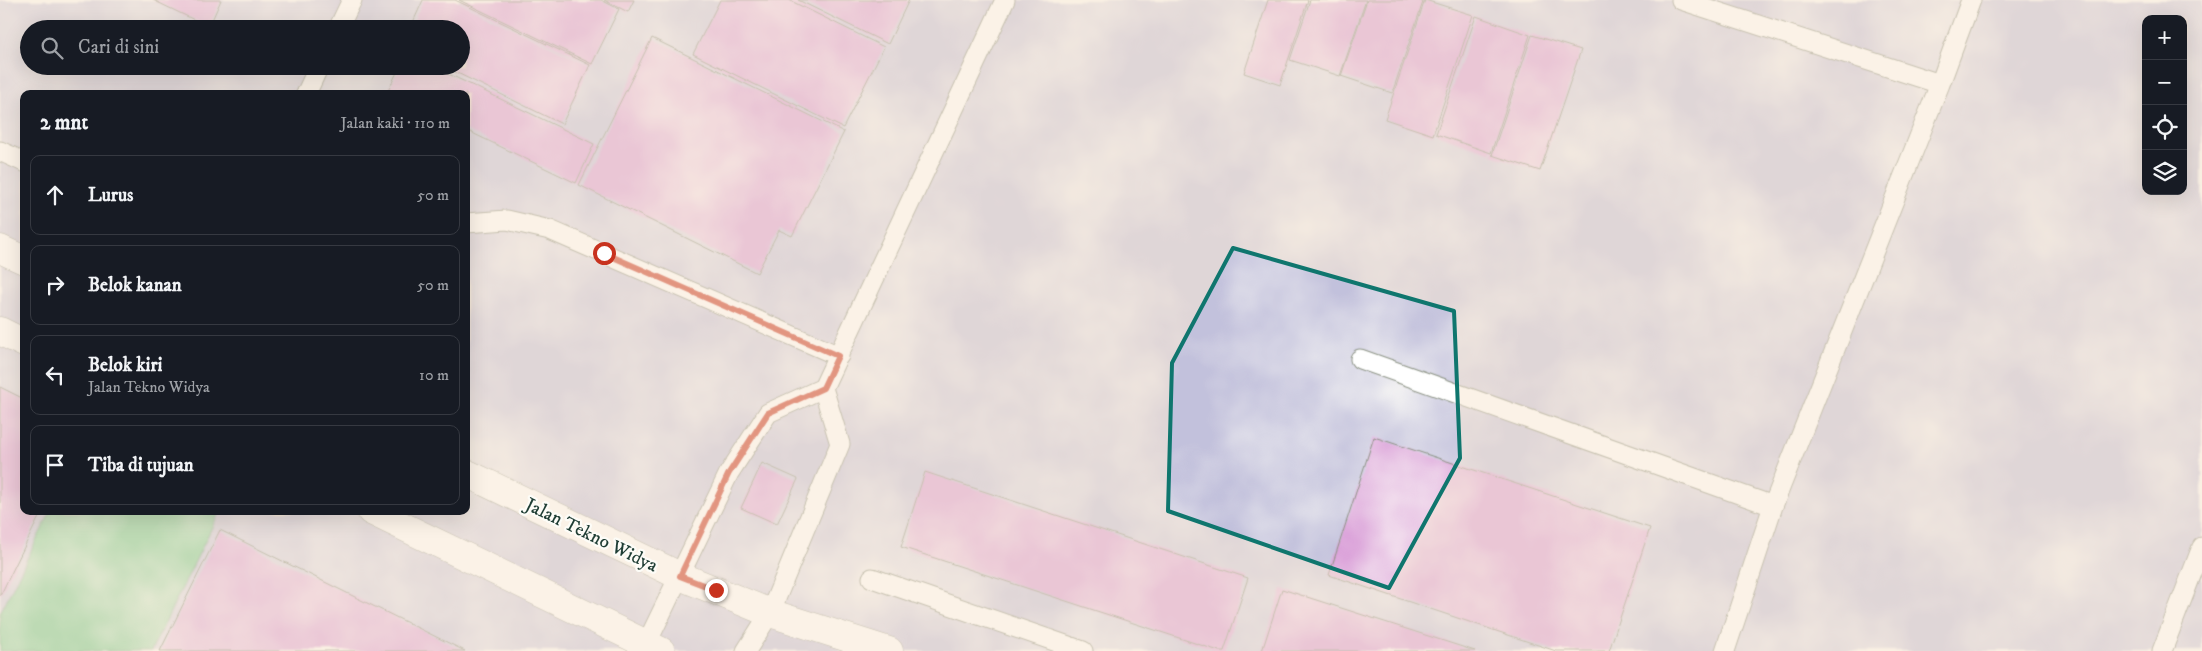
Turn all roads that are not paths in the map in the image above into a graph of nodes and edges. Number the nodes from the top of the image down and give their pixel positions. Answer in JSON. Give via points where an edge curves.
{"nodes":[{"id":1,"x":352,"y":0,"type":"edge"},
{"id":2,"x":1005,"y":0,"type":"edge"},
{"id":3,"x":1681,"y":0,"type":"edge"},
{"id":4,"x":1971,"y":0,"type":"edge"},
{"id":5,"x":342,"y":20,"type":"edge"},
{"id":6,"x":315,"y":75,"type":"edge"},
{"id":7,"x":1940,"y":84,"type":"junction"},
{"id":8,"x":308,"y":90,"type":"edge"},
{"id":9,"x":0,"y":150,"type":"edge"},
{"id":10,"x":20,"y":160,"type":"edge"},
{"id":11,"x":470,"y":223,"type":"edge"},
{"id":12,"x":0,"y":249,"type":"edge"},
{"id":13,"x":20,"y":258,"type":"edge"},
{"id":14,"x":0,"y":331,"type":"edge"},
{"id":15,"x":20,"y":341,"type":"edge"},
{"id":16,"x":838,"y":356,"type":"junction"},
{"id":17,"x":1360,"y":359,"type":"dead end"},
{"id":18,"x":823,"y":388,"type":"junction"},
{"id":19,"x":470,"y":475,"type":"edge"},
{"id":20,"x":1773,"y":506,"type":"junction"},
{"id":21,"x":379,"y":515,"type":"edge"},
{"id":22,"x":2202,"y":547,"type":"edge"},
{"id":23,"x":680,"y":576,"type":"junction"},
{"id":24,"x":872,"y":578,"type":"dead end"},
{"id":25,"x":770,"y":613,"type":"junction"},
{"id":26,"x":650,"y":649,"type":"edge"},
{"id":27,"x":746,"y":651,"type":"edge"},
{"id":28,"x":889,"y":651,"type":"edge"},
{"id":29,"x":1083,"y":651,"type":"edge"},
{"id":30,"x":1725,"y":651,"type":"edge"},
{"id":31,"x":2162,"y":651,"type":"edge"}],
"edges":[{"from":1,"to":5,"type":"lane"},
{"from":2,"to":16,"type":"lane"},
{"from":3,"to":7,"type":"lane"},
{"from":4,"to":7,"type":"lane"},
{"from":6,"to":8,"type":"lane"},
{"from":7,"to":20,"type":"lane"},
{"from":9,"to":10,"type":"lane"},
{"from":11,"to":16,"type":"lane","via":[[507,220],[550,230]]},
{"from":12,"to":13,"type":"main road"},
{"from":14,"to":15,"type":"main road"},
{"from":16,"to":18,"type":"lane"},
{"from":17,"to":20,"type":"lane"},
{"from":18,"to":23,"type":"lane","via":[[768,413],[729,473]]},
{"from":18,"to":25,"type":"lane","via":[[840,444]]},
{"from":19,"to":23,"type":"main road","name":"Jalan Tekno Widya"},
{"from":20,"to":30,"type":"lane"},
{"from":21,"to":26,"type":"main road"},
{"from":22,"to":31,"type":"lane"},
{"from":23,"to":25,"type":"main road","name":"Jalan Tekno Widya"},
{"from":23,"to":26,"type":"lane"},
{"from":24,"to":29,"type":"lane"},
{"from":25,"to":27,"type":"lane"},
{"from":25,"to":28,"type":"main road","name":"Jalan Tekno Widya"}]}
